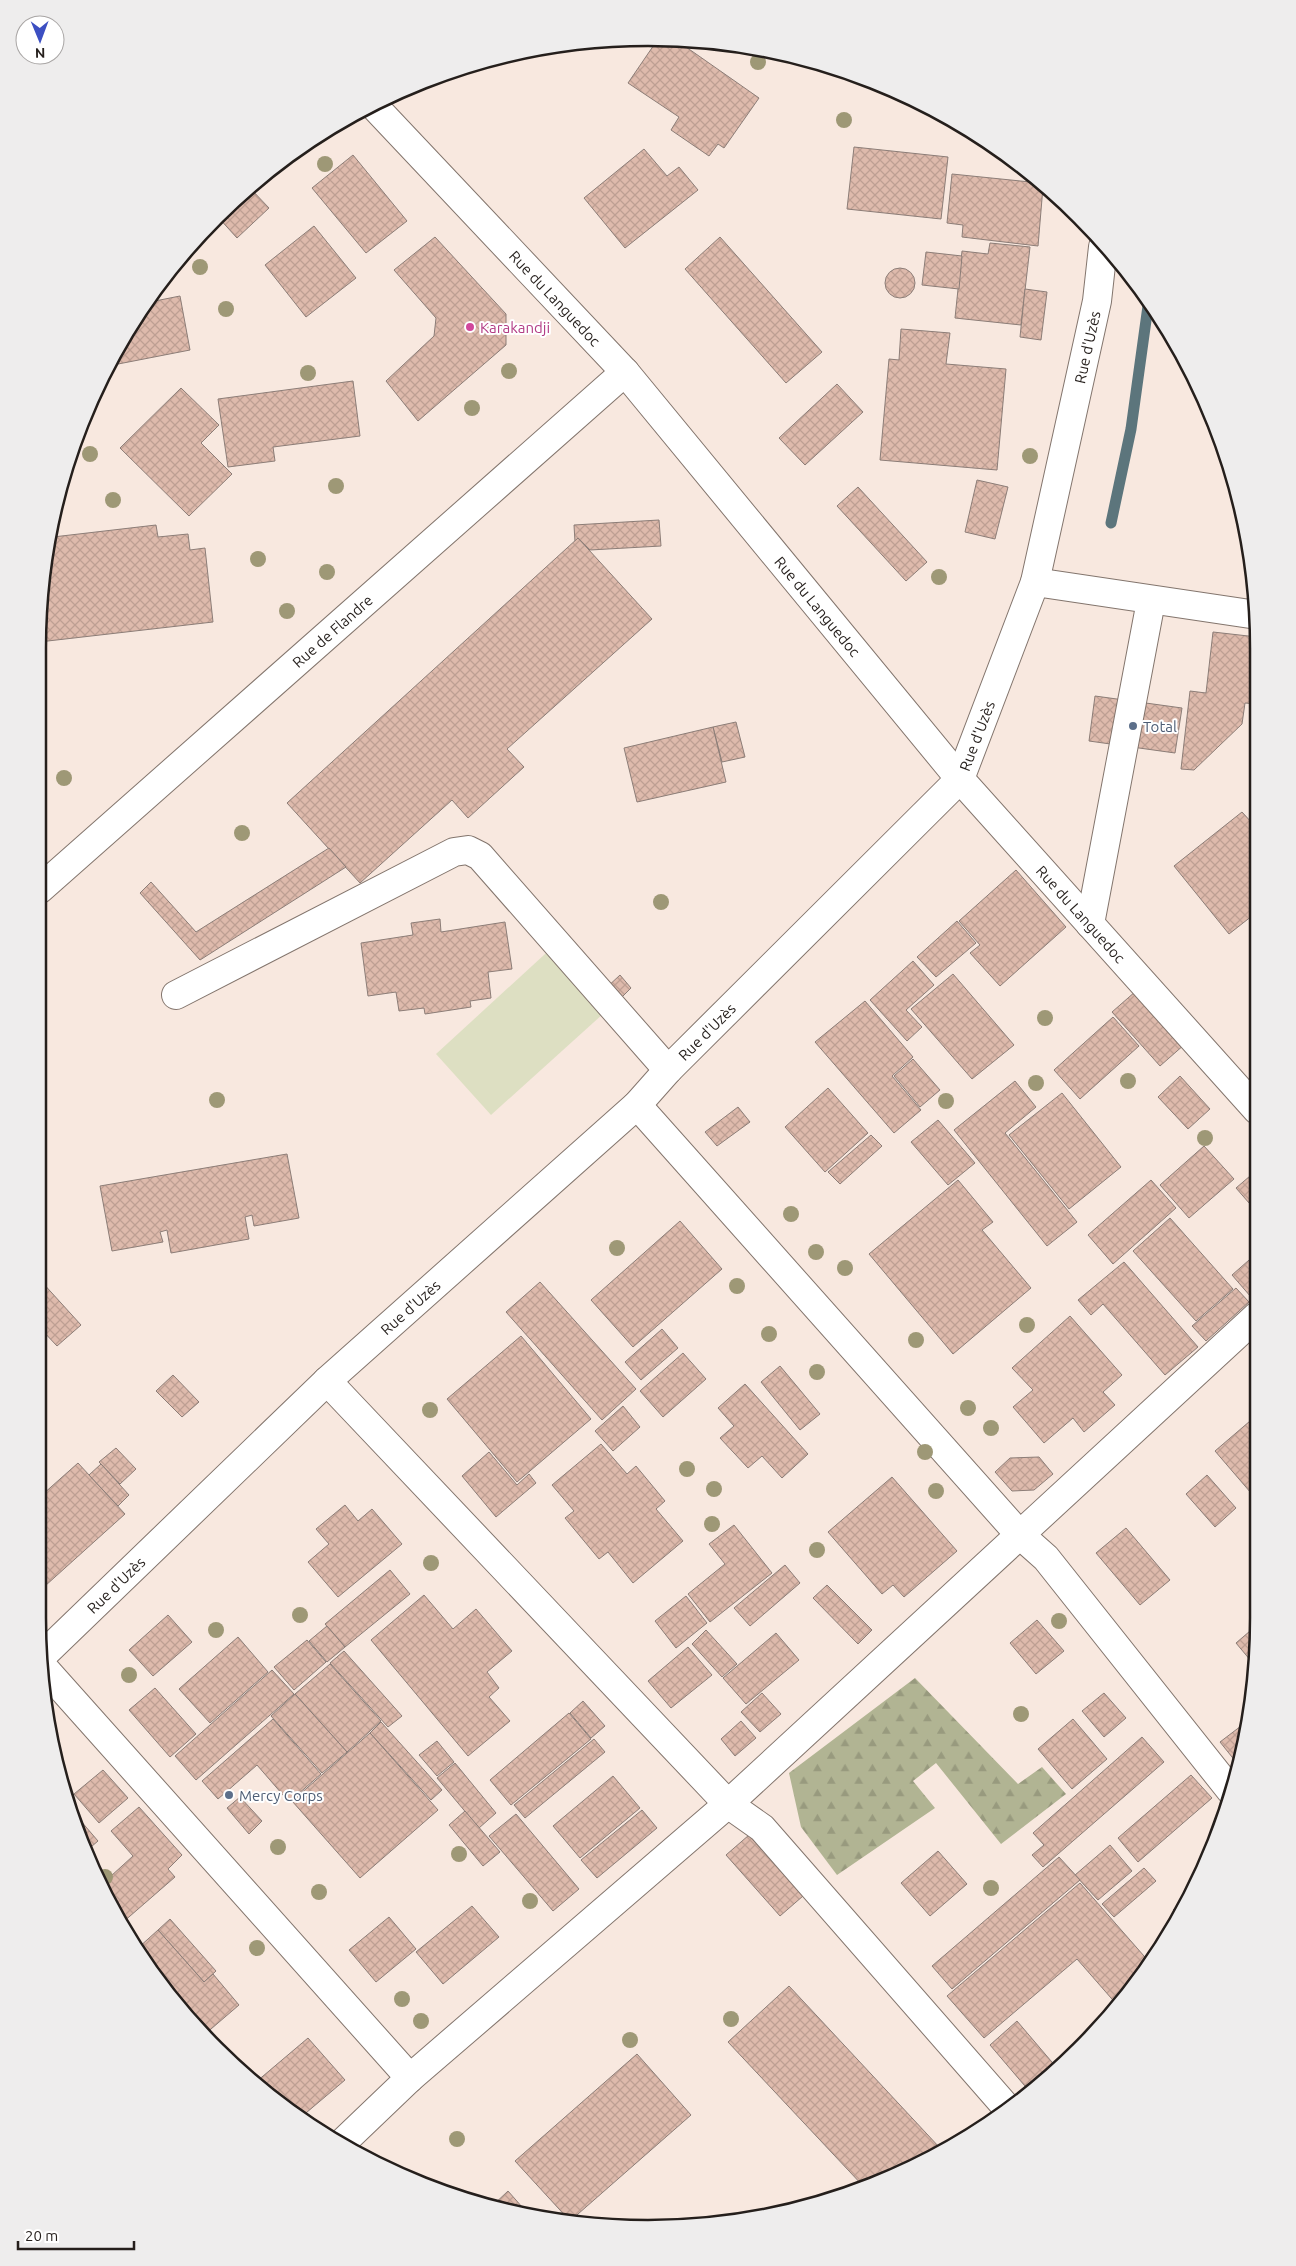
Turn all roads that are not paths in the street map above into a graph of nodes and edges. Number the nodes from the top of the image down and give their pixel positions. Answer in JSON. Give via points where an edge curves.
{"nodes":[{"id":1,"x":378,"y":110,"type":"edge"},
{"id":2,"x":1102,"y":254,"type":"edge"},
{"id":3,"x":625,"y":372,"type":"junction"},
{"id":4,"x":1035,"y":582,"type":"junction"},
{"id":5,"x":1152,"y":601,"type":"junction"},
{"id":6,"x":1248,"y":614,"type":"edge"},
{"id":7,"x":960,"y":780,"type":"junction"},
{"id":8,"x":46,"y":884,"type":"edge"},
{"id":9,"x":1090,"y":924,"type":"junction"},
{"id":10,"x":176,"y":995,"type":"dead end"},
{"id":11,"x":668,"y":1070,"type":"junction"},
{"id":12,"x":1250,"y":1102,"type":"edge"},
{"id":13,"x":637,"y":1105,"type":"junction"},
{"id":14,"x":1250,"y":1322,"type":"edge"},
{"id":15,"x":327,"y":1381,"type":"junction"},
{"id":16,"x":1019,"y":1534,"type":"junction"},
{"id":17,"x":48,"y":1650,"type":"edge"},
{"id":18,"x":49,"y":1673,"type":"edge"},
{"id":19,"x":1226,"y":1785,"type":"edge"},
{"id":20,"x":728,"y":1804,"type":"junction"},
{"id":21,"x":410,"y":2078,"type":"junction"},
{"id":22,"x":1003,"y":2103,"type":"edge"},
{"id":23,"x":346,"y":2138,"type":"edge"}],
"edges":[{"from":1,"to":3,"type":"street","name":"Rue du Languedoc"},
{"from":2,"to":4,"type":"street","name":"Rue d'Uzès","via":[[1097,301]]},
{"from":3,"to":7,"type":"street","name":"Rue du Languedoc"},
{"from":3,"to":8,"type":"street","name":"Rue de Flandre"},
{"from":4,"to":5,"type":"street"},
{"from":4,"to":7,"type":"street","name":"Rue d'Uzès"},
{"from":5,"to":6,"type":"street"},
{"from":5,"to":9,"type":"street"},
{"from":7,"to":9,"type":"street","name":"Rue du Languedoc"},
{"from":7,"to":11,"type":"street","name":"Rue d'Uzès"},
{"from":9,"to":12,"type":"street","name":"Rue du Languedoc"},
{"from":10,"to":11,"type":"street","via":[[454,852],[468,850],[480,856]]},
{"from":11,"to":13,"type":"street","name":"Rue d'Uzès"},
{"from":13,"to":15,"type":"street","name":"Rue d'Uzès"},
{"from":13,"to":16,"type":"street"},
{"from":14,"to":16,"type":"street"},
{"from":15,"to":17,"type":"street","name":"Rue d'Uzès"},
{"from":15,"to":20,"type":"street"},
{"from":16,"to":19,"type":"street","via":[[1046,1558]]},
{"from":16,"to":20,"type":"street"},
{"from":18,"to":21,"type":"street"},
{"from":20,"to":21,"type":"street"},
{"from":20,"to":22,"type":"street","via":[[762,1828]]},
{"from":21,"to":23,"type":"street"}]}
